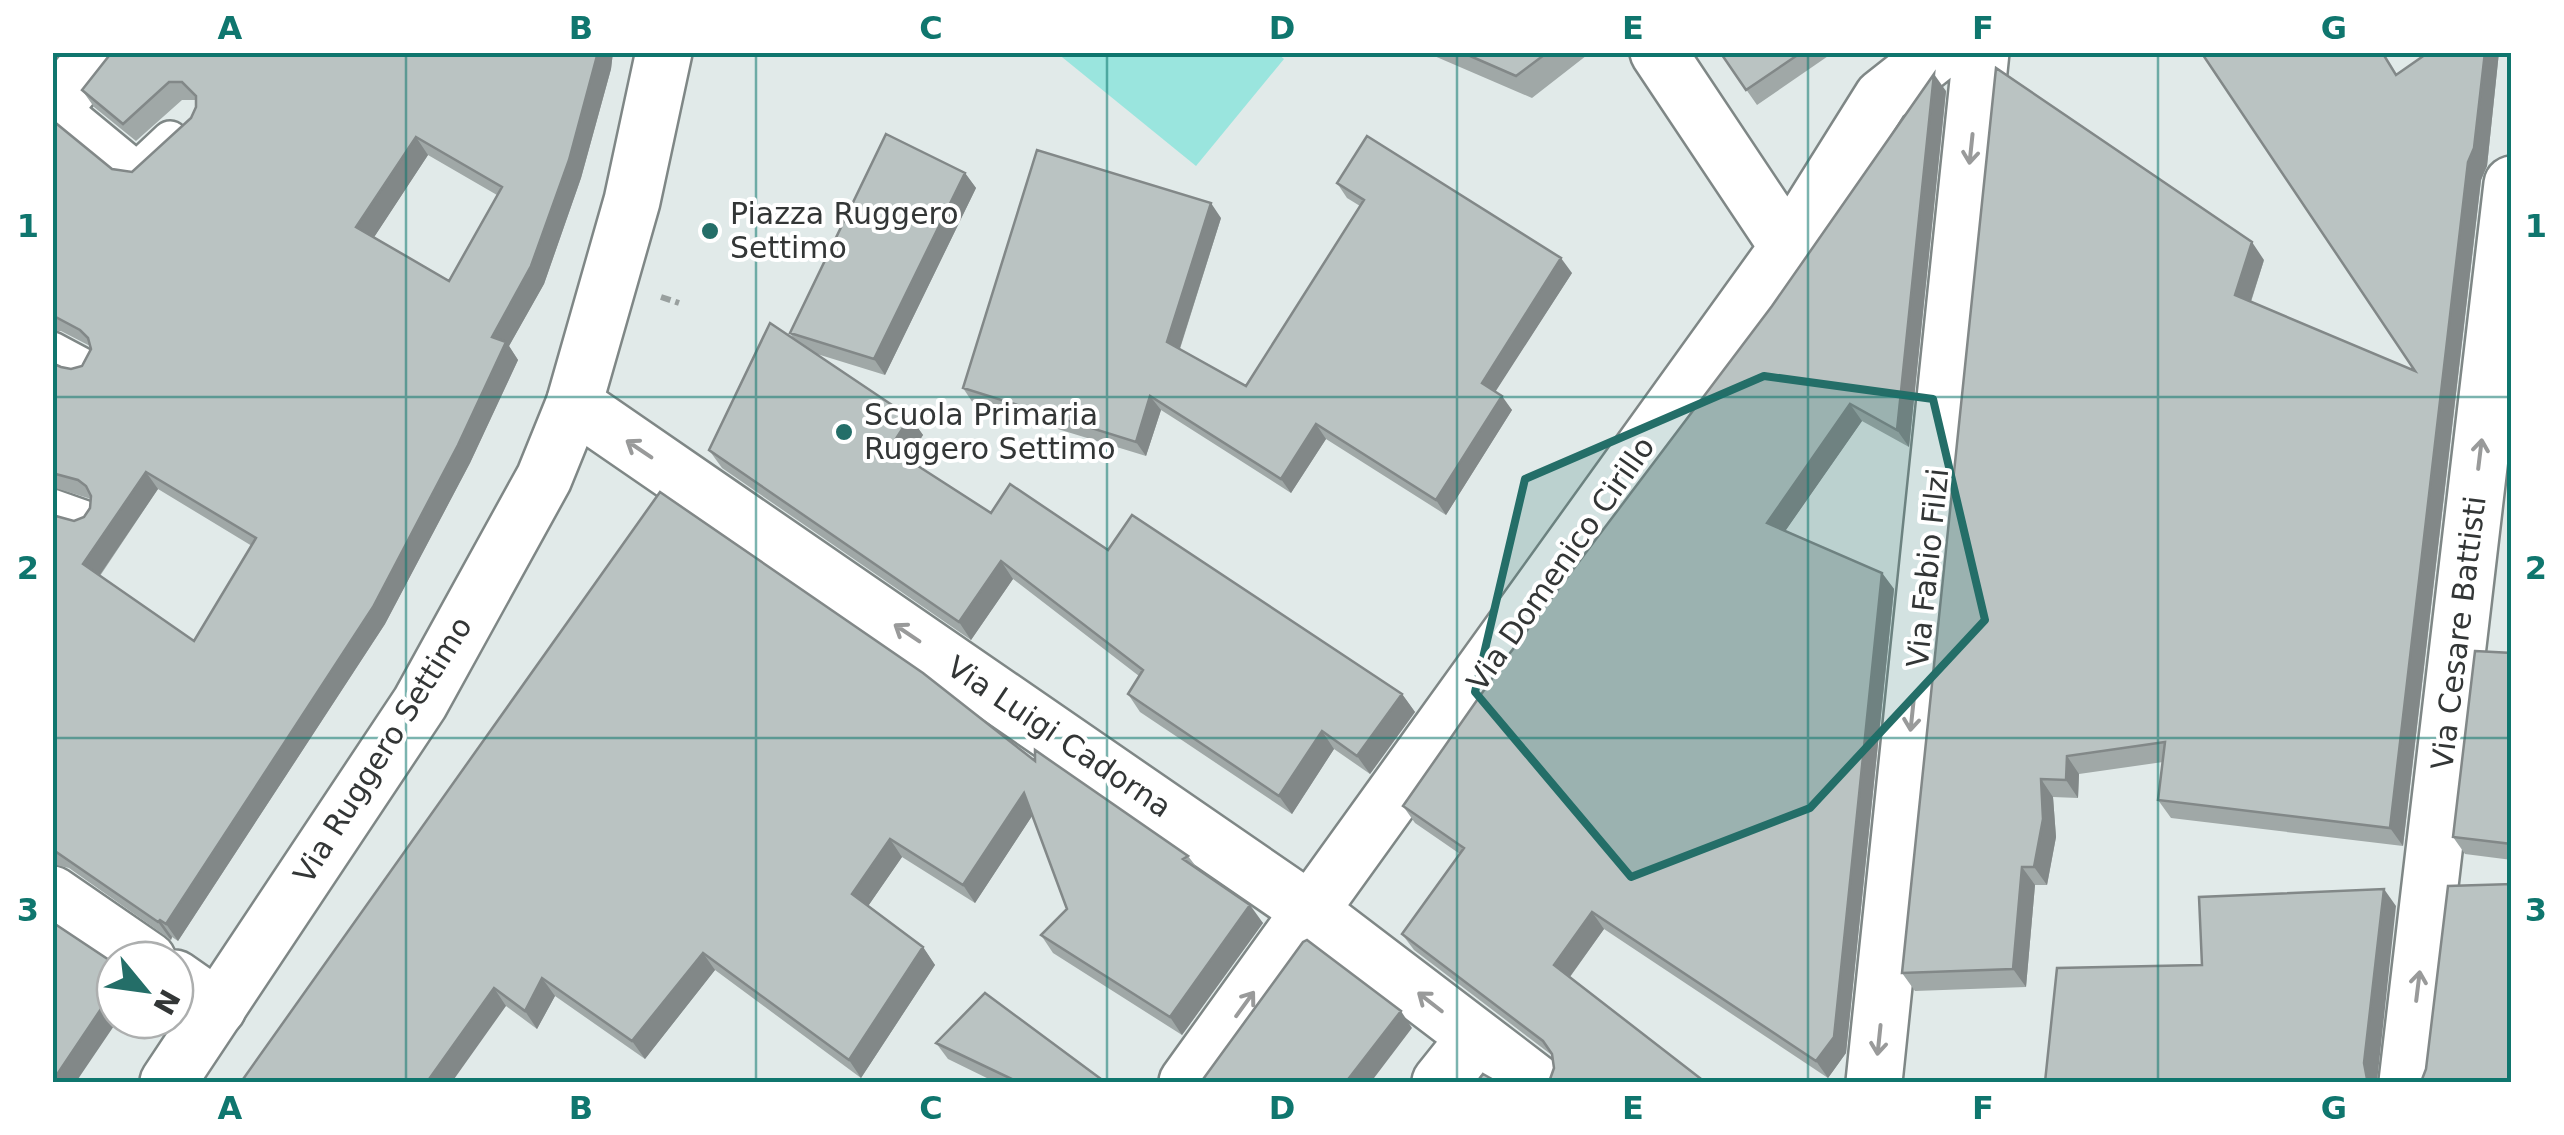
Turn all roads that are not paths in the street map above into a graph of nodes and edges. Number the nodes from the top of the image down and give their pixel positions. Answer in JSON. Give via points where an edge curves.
{"nodes":[{"id":1,"x":100,"y":52,"type":"edge"},
{"id":2,"x":664,"y":52,"type":"edge"},
{"id":3,"x":1658,"y":52,"type":"edge"},
{"id":4,"x":1939,"y":52,"type":"edge"},
{"id":5,"x":1981,"y":52,"type":"edge"},
{"id":6,"x":55,"y":107,"type":"edge"},
{"id":7,"x":188,"y":120,"type":"edge"},
{"id":8,"x":2512,"y":184,"type":"edge"},
{"id":9,"x":1788,"y":247,"type":"junction"},
{"id":10,"x":574,"y":404,"type":"junction"},
{"id":11,"x":52,"y":894,"type":"edge"},
{"id":12,"x":1312,"y":912,"type":"junction"},
{"id":13,"x":119,"y":940,"type":"edge"},
{"id":14,"x":196,"y":993,"type":"edge"},
{"id":15,"x":1476,"y":1037,"type":"junction"},
{"id":16,"x":168,"y":1082,"type":"edge"},
{"id":17,"x":1187,"y":1082,"type":"edge"},
{"id":18,"x":1440,"y":1082,"type":"edge"},
{"id":19,"x":1535,"y":1082,"type":"edge"},
{"id":20,"x":1874,"y":1082,"type":"edge"},
{"id":21,"x":2407,"y":1082,"type":"edge"}],
"edges":[{"from":1,"to":6,"type":"street"},
{"from":2,"to":10,"type":"street","via":[[632,201]]},
{"from":3,"to":9,"type":"street"},
{"from":4,"to":9,"type":"street","name":"Via Domenico Cirillo","via":[[1882,97]]},
{"from":5,"to":20,"type":"street","name":"Via Fabio Filzi","one_way":true},
{"from":6,"to":7,"type":"lane","via":[[137,170]]},
{"from":21,"to":8,"type":"street","name":"Via Cesare Battisti","one_way":true},
{"from":9,"to":12,"type":"street","name":"Via Domenico Cirillo"},
{"from":12,"to":10,"type":"street","name":"Via Luigi Cadorna","one_way":true},
{"from":10,"to":14,"type":"street","name":"Via Ruggero Settimo","via":[[544,478],[420,703]]},
{"from":11,"to":13,"type":"street"},
{"from":15,"to":12,"type":"street","name":"Via Luigi Cadorna","one_way":true},
{"from":17,"to":12,"type":"street","name":"Via Domenico Cirillo","one_way":true},
{"from":14,"to":16,"type":"street","name":"Via Ruggero Settimo"},
{"from":15,"to":18,"type":"street"},
{"from":15,"to":19,"type":"street","name":"Via Luigi Cadorna"}]}
